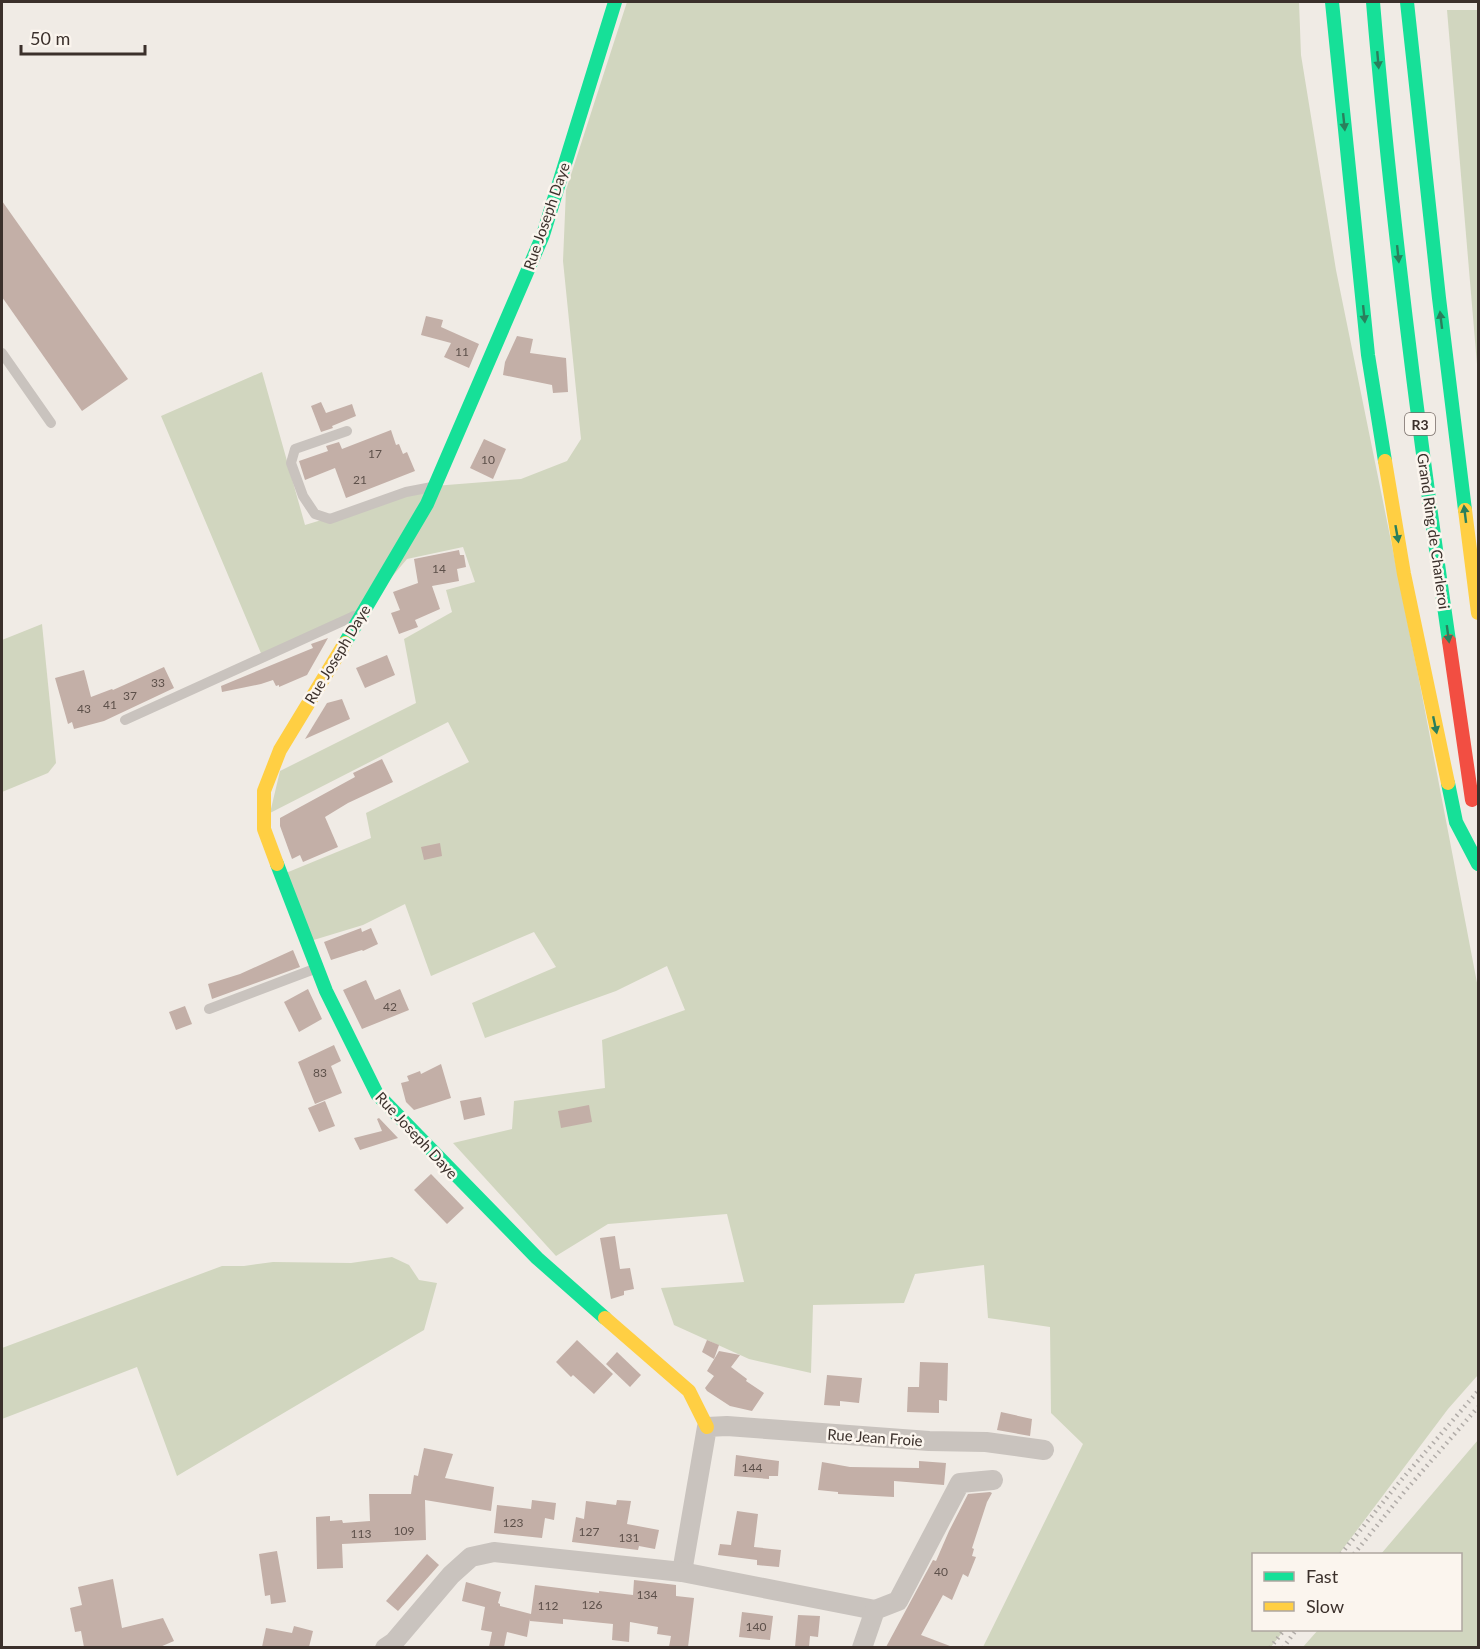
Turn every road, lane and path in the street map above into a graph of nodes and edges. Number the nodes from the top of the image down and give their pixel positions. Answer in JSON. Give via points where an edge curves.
{"nodes":[{"id":1,"x":615,"y":2,"type":"edge"},
{"id":2,"x":1332,"y":2,"type":"edge"},
{"id":3,"x":1373,"y":2,"type":"edge"},
{"id":4,"x":1407,"y":2,"type":"edge"},
{"id":5,"x":2,"y":353,"type":"edge"},
{"id":6,"x":51,"y":423,"type":"dead end"},
{"id":7,"x":347,"y":431,"type":"dead end"},
{"id":8,"x":434,"y":486,"type":"junction"},
{"id":9,"x":362,"y":612,"type":"junction"},
{"id":10,"x":1479,"y":614,"type":"edge"},
{"id":11,"x":125,"y":720,"type":"dead end"},
{"id":12,"x":1473,"y":809,"type":"dead end"},
{"id":13,"x":1479,"y":864,"type":"edge"},
{"id":14,"x":317,"y":968,"type":"junction"},
{"id":15,"x":209,"y":1009,"type":"dead end"},
{"id":16,"x":707,"y":1427,"type":"junction"},
{"id":17,"x":1044,"y":1450,"type":"dead end"},
{"id":18,"x":993,"y":1480,"type":"dead end"},
{"id":19,"x":682,"y":1572,"type":"junction"},
{"id":20,"x":875,"y":1610,"type":"junction"},
{"id":21,"x":385,"y":1647,"type":"edge"},
{"id":22,"x":862,"y":1647,"type":"edge"}],
"edges":[{"from":1,"to":8,"type":"main road","name":"Rue Joseph Daye","via":[[543,235]]},
{"from":2,"to":13,"type":"main road","one_way":true,"via":[[1368,355],[1387,476],[1456,822]]},
{"from":3,"to":12,"type":"main road","name":"Grand Ring de Charleroi","number":"R3","one_way":true,"via":[[1404,304]]},
{"from":10,"to":4,"type":"main road","number":"R3","one_way":true,"via":[[1438,298]]},
{"from":5,"to":6,"type":"lane"},
{"from":7,"to":8,"type":"lane","via":[[295,449],[291,463],[303,496],[315,514],[330,519]]},
{"from":8,"to":9,"type":"main road","name":"Rue Joseph Daye"},
{"from":9,"to":11,"type":"lane"},
{"from":9,"to":14,"type":"main road","name":"Rue Joseph Daye","via":[[280,750],[264,791],[264,829]]},
{"from":14,"to":15,"type":"lane"},
{"from":14,"to":16,"type":"main road","name":"Rue Joseph Daye","via":[[377,1094],[537,1258],[689,1391]]},
{"from":16,"to":17,"type":"street","name":"Rue Jean Froie","via":[[986,1442]]},
{"from":16,"to":19,"type":"street"},
{"from":18,"to":20,"type":"street","via":[[960,1483],[898,1601]]},
{"from":19,"to":20,"type":"street"},
{"from":19,"to":21,"type":"street","via":[[494,1552],[471,1557],[394,1642]]},
{"from":20,"to":22,"type":"street"}]}
